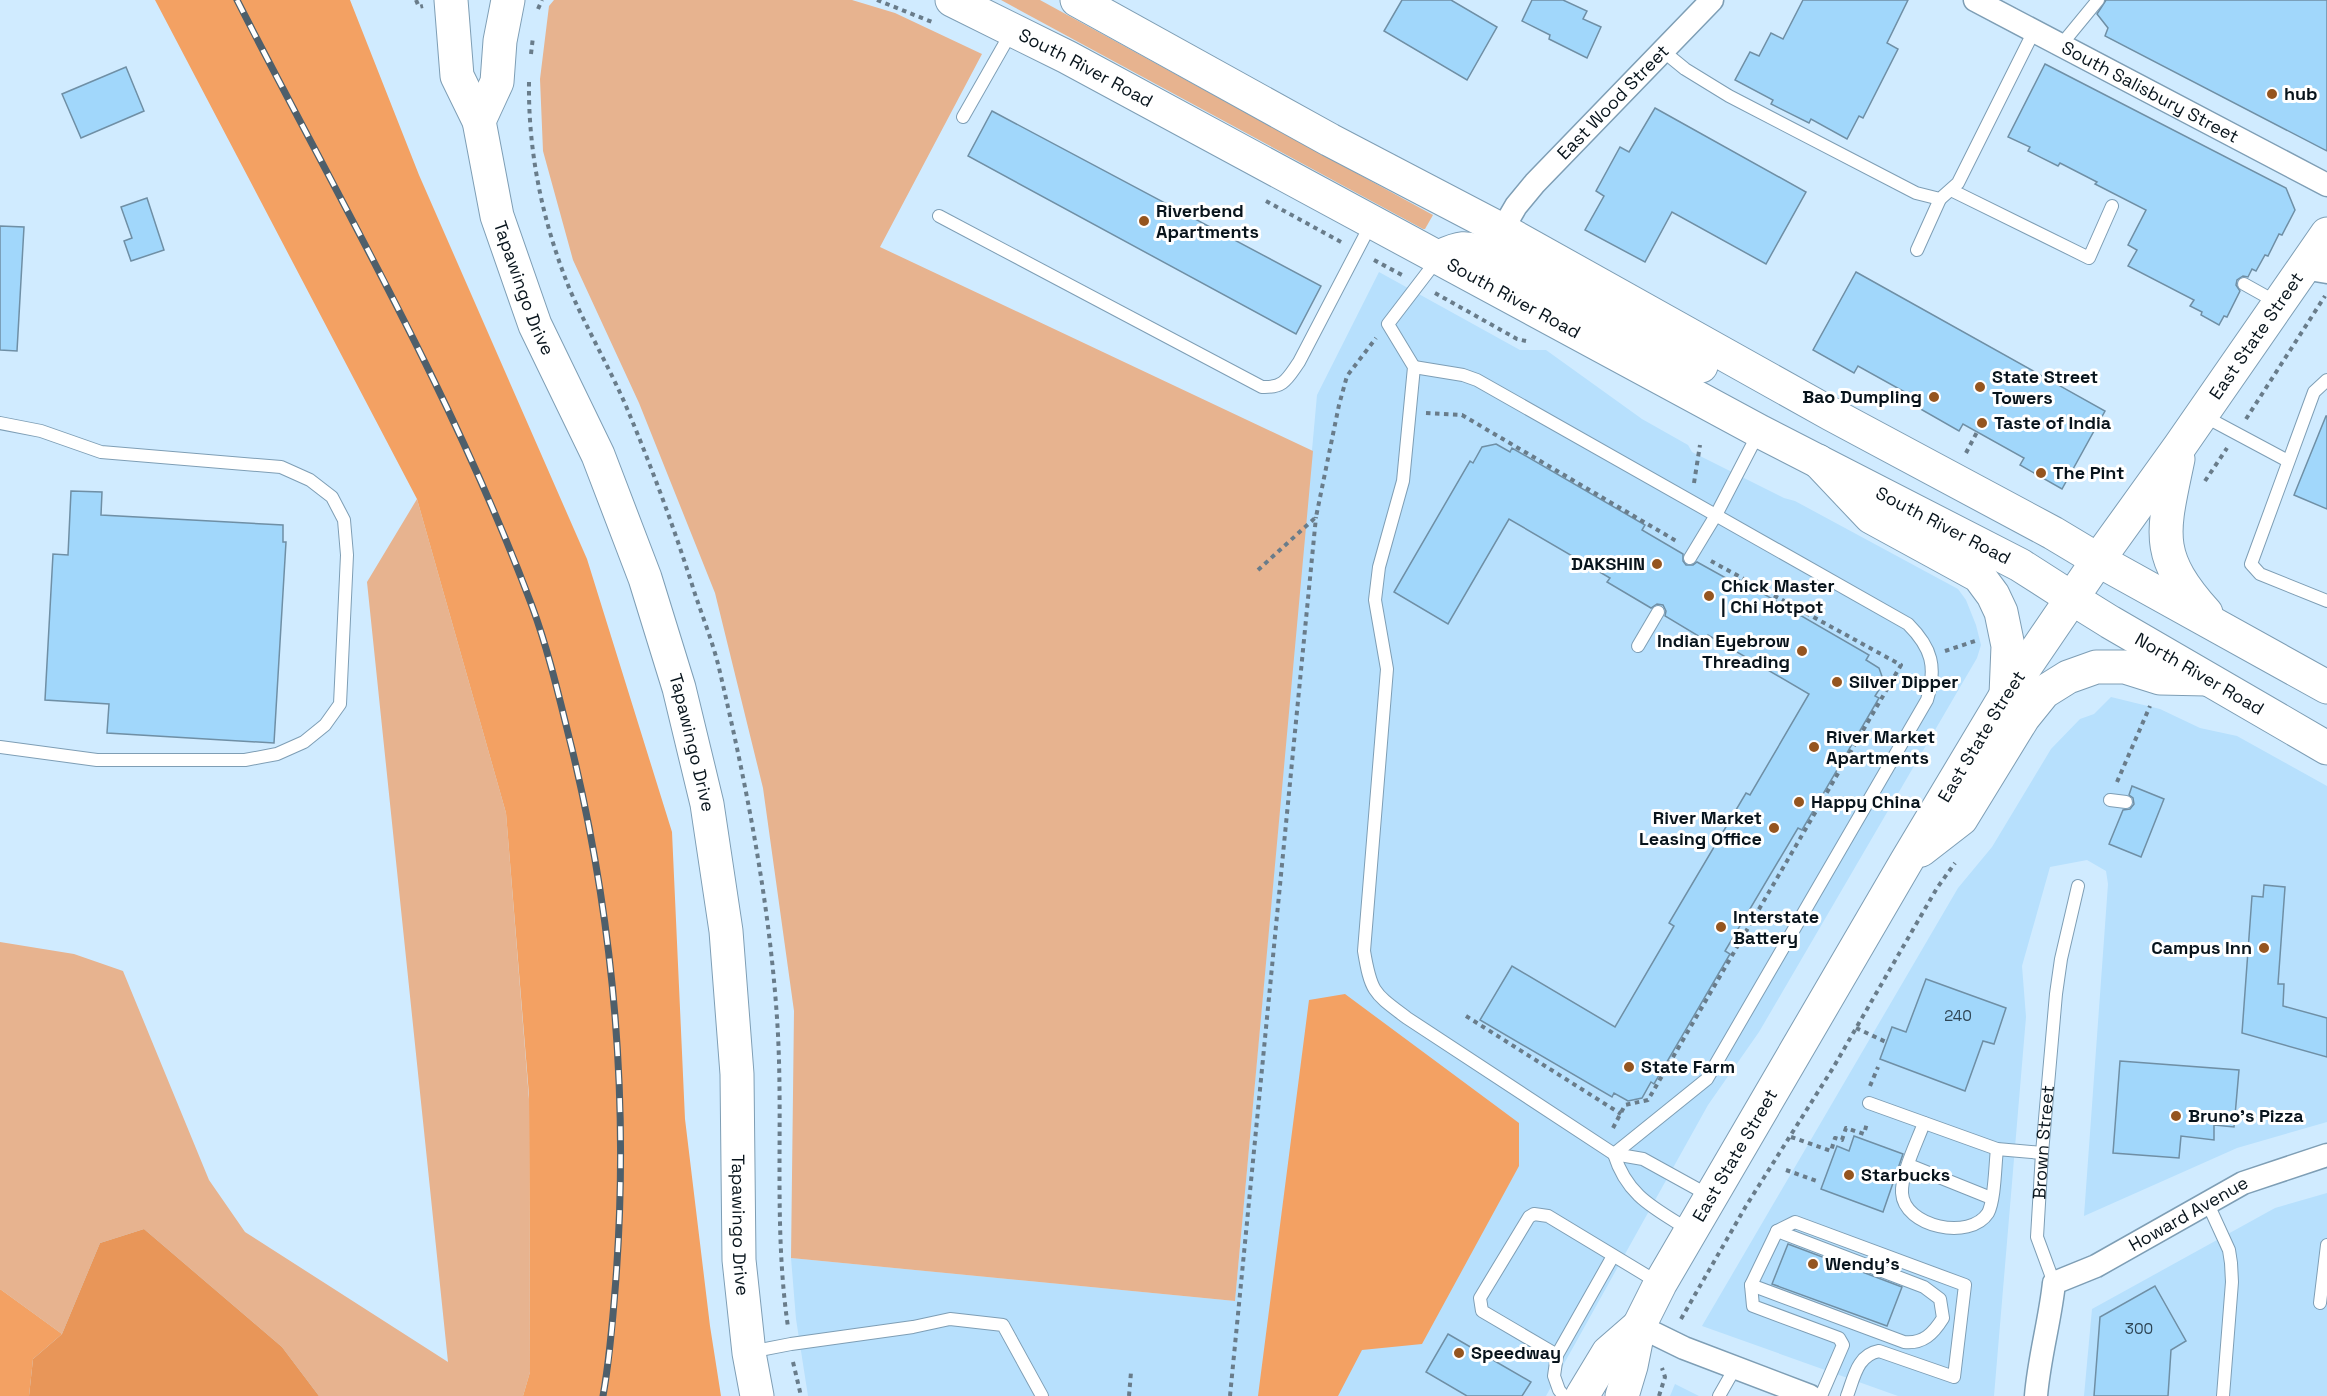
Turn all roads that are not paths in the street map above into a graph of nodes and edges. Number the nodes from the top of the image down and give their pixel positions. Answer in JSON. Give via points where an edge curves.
{"nodes":[{"id":1,"x":451,"y":0,"type":"edge"},
{"id":2,"x":508,"y":0,"type":"edge"},
{"id":3,"x":952,"y":0,"type":"edge"},
{"id":4,"x":1077,"y":0,"type":"edge"},
{"id":5,"x":1712,"y":0,"type":"edge"},
{"id":6,"x":1975,"y":0,"type":"edge"},
{"id":7,"x":2098,"y":0,"type":"edge"},
{"id":8,"x":1012,"y":30,"type":"junction"},
{"id":9,"x":2034,"y":31,"type":"junction"},
{"id":10,"x":2061,"y":45,"type":"junction"},
{"id":11,"x":1663,"y":51,"type":"junction"},
{"id":12,"x":963,"y":117,"type":"dead end"},
{"id":13,"x":479,"y":121,"type":"junction"},
{"id":14,"x":2327,"y":185,"type":"edge"},
{"id":15,"x":1951,"y":190,"type":"junction"},
{"id":16,"x":1941,"y":199,"type":"junction"},
{"id":17,"x":2112,"y":206,"type":"dead end"},
{"id":18,"x":939,"y":216,"type":"dead end"},
{"id":19,"x":1509,"y":218,"type":"junction"},
{"id":20,"x":1373,"y":221,"type":"junction"},
{"id":21,"x":2327,"y":234,"type":"edge"},
{"id":22,"x":1917,"y":250,"type":"dead end"},
{"id":23,"x":1439,"y":257,"type":"junction"},
{"id":24,"x":2315,"y":270,"type":"edge"},
{"id":25,"x":2244,"y":284,"type":"dead end"},
{"id":26,"x":2279,"y":304,"type":"junction"},
{"id":27,"x":1414,"y":367,"type":"junction"},
{"id":28,"x":2327,"y":381,"type":"edge"},
{"id":29,"x":1831,"y":414,"type":"junction"},
{"id":30,"x":2202,"y":415,"type":"junction"},
{"id":31,"x":0,"y":423,"type":"edge"},
{"id":32,"x":1759,"y":431,"type":"junction"},
{"id":33,"x":2180,"y":446,"type":"junction"},
{"id":34,"x":1818,"y":461,"type":"junction"},
{"id":35,"x":2288,"y":461,"type":"junction"},
{"id":36,"x":1716,"y":515,"type":"junction"},
{"id":37,"x":1692,"y":555,"type":"road end"},
{"id":38,"x":2098,"y":560,"type":"junction"},
{"id":39,"x":2073,"y":599,"type":"junction"},
{"id":40,"x":2327,"y":601,"type":"edge"},
{"id":41,"x":1658,"y":612,"type":"dead end"},
{"id":42,"x":2217,"y":626,"type":"junction"},
{"id":43,"x":1638,"y":646,"type":"dead end"},
{"id":44,"x":2206,"y":679,"type":"junction"},
{"id":45,"x":2323,"y":682,"type":"edge"},
{"id":46,"x":2006,"y":695,"type":"junction"},
{"id":47,"x":0,"y":747,"type":"edge"},
{"id":48,"x":2327,"y":748,"type":"edge"},
{"id":49,"x":2110,"y":800,"type":"road end"},
{"id":50,"x":2126,"y":802,"type":"dead end"},
{"id":51,"x":1906,"y":862,"type":"junction"},
{"id":52,"x":2078,"y":886,"type":"dead end"},
{"id":53,"x":1869,"y":1103,"type":"dead end"},
{"id":54,"x":1924,"y":1123,"type":"junction"},
{"id":55,"x":1997,"y":1149,"type":"junction"},
{"id":56,"x":2042,"y":1153,"type":"junction"},
{"id":57,"x":1614,"y":1154,"type":"junction"},
{"id":58,"x":2327,"y":1155,"type":"edge"},
{"id":59,"x":1909,"y":1165,"type":"junction"},
{"id":60,"x":1710,"y":1196,"type":"junction"},
{"id":61,"x":1991,"y":1198,"type":"junction"},
{"id":62,"x":2207,"y":1202,"type":"junction"},
{"id":63,"x":1690,"y":1230,"type":"junction"},
{"id":64,"x":1777,"y":1231,"type":"junction"},
{"id":65,"x":2327,"y":1245,"type":"edge"},
{"id":66,"x":1613,"y":1256,"type":"junction"},
{"id":67,"x":2054,"y":1283,"type":"junction"},
{"id":68,"x":1660,"y":1284,"type":"junction"},
{"id":69,"x":1751,"y":1285,"type":"junction"},
{"id":70,"x":2320,"y":1303,"type":"dead end"},
{"id":71,"x":1639,"y":1326,"type":"junction"},
{"id":72,"x":749,"y":1353,"type":"junction"},
{"id":73,"x":1557,"y":1355,"type":"junction"},
{"id":74,"x":1735,"y":1368,"type":"junction"},
{"id":75,"x":757,"y":1396,"type":"edge"},
{"id":76,"x":1042,"y":1396,"type":"edge"},
{"id":77,"x":1564,"y":1396,"type":"edge"},
{"id":78,"x":1582,"y":1396,"type":"edge"},
{"id":79,"x":1622,"y":1396,"type":"edge"},
{"id":80,"x":1719,"y":1396,"type":"edge"},
{"id":81,"x":1810,"y":1396,"type":"edge"},
{"id":82,"x":1821,"y":1396,"type":"edge"},
{"id":83,"x":1847,"y":1396,"type":"edge"},
{"id":84,"x":2036,"y":1396,"type":"edge"},
{"id":85,"x":2223,"y":1396,"type":"edge"}],
"edges":[{"from":1,"to":13,"type":"main road","name":"Tapawingo Drive","via":[[457,76]]},
{"from":2,"to":13,"type":"main road","via":[[497,82]]},
{"from":3,"to":8,"type":"main road","name":"South River Road"},
{"from":4,"to":19,"type":"main road","via":[[1330,140]]},
{"from":5,"to":11,"type":"street","name":"East Wood Street"},
{"from":6,"to":9,"type":"street","name":"South Salisbury Street"},
{"from":7,"to":10,"type":"lane"},
{"from":8,"to":12,"type":"lane"},
{"from":8,"to":20,"type":"main road","name":"South River Road"},
{"from":9,"to":10,"type":"street","name":"South Salisbury Street"},
{"from":9,"to":15,"type":"lane","via":[[1959,183]]},
{"from":10,"to":14,"type":"street","name":"South Salisbury Street"},
{"from":11,"to":16,"type":"lane","via":[[1729,96],[1916,193]]},
{"from":11,"to":19,"type":"street","name":"East Wood Street","via":[[1535,183]]},
{"from":13,"to":72,"type":"main road","name":"Tapawingo Drive","via":[[497,216],[535,325],[598,455],[645,578],[679,688],[707,804],[726,931],[737,1074],[739,1260]]},
{"from":15,"to":16,"type":"lane"},
{"from":15,"to":17,"type":"lane","via":[[2089,258]]},
{"from":16,"to":22,"type":"lane"},
{"from":18,"to":20,"type":"lane","via":[[1262,387],[1274,388],[1284,383],[1299,362]]},
{"from":19,"to":29,"type":"main road"},
{"from":20,"to":23,"type":"main road","name":"South River Road"},
{"from":21,"to":24,"type":"main road","name":"East State Street"},
{"from":23,"to":27,"type":"lane","via":[[1388,324]]},
{"from":23,"to":29,"type":"main road","via":[[1459,248],[1487,254],[1709,370]]},
{"from":23,"to":32,"type":"main road","name":"South River Road"},
{"from":24,"to":26,"type":"main road","name":"East State Street"},
{"from":25,"to":26,"type":"lane"},
{"from":26,"to":30,"type":"main road","name":"East State Street"},
{"from":27,"to":36,"type":"lane","via":[[1477,380]]},
{"from":27,"to":57,"type":"lane","via":[[1403,481],[1379,567],[1375,600],[1387,669],[1364,951],[1368,977],[1377,995],[1407,1018]]},
{"from":28,"to":35,"type":"lane","via":[[2314,392]]},
{"from":29,"to":38,"type":"main road"},
{"from":30,"to":33,"type":"main road","name":"East State Street"},
{"from":30,"to":35,"type":"lane"},
{"from":31,"to":47,"type":"lane","via":[[41,431],[101,452],[281,467],[310,480],[332,497],[345,520],[347,555],[340,704],[325,725],[304,742],[277,754],[245,760],[97,760]]},
{"from":32,"to":34,"type":"main road","name":"South River Road"},
{"from":32,"to":36,"type":"lane"},
{"from":33,"to":38,"type":"main road","name":"East State Street"},
{"from":33,"to":42,"type":"main road","via":[[2165,528],[2166,548],[2188,592]]},
{"from":34,"to":39,"type":"main road","name":"South River Road","via":[[2020,565]]},
{"from":34,"to":46,"type":"main road","via":[[1871,517],[1978,576],[2001,612],[2008,646]]},
{"from":35,"to":40,"type":"lane","via":[[2251,564],[2260,574]]},
{"from":36,"to":37,"type":"lane"},
{"from":36,"to":57,"type":"lane","via":[[1908,624],[1931,656],[1932,685],[1927,700],[1707,1079]]},
{"from":38,"to":39,"type":"main road","name":"East State Street"},
{"from":38,"to":42,"type":"main road"},
{"from":39,"to":44,"type":"main road","name":"North River Road"},
{"from":39,"to":46,"type":"main road","name":"East State Street"},
{"from":41,"to":43,"type":"lane"},
{"from":42,"to":45,"type":"main road"},
{"from":44,"to":48,"type":"main road","name":"North River Road"},
{"from":44,"to":51,"type":"main road","via":[[2160,678],[2125,667],[2096,667],[2068,677],[2044,692],[2023,718],[1961,819]]},
{"from":46,"to":51,"type":"main road","name":"East State Street"},
{"from":49,"to":50,"type":"lane"},
{"from":51,"to":60,"type":"main road","name":"East State Street"},
{"from":52,"to":56,"type":"lane","name":"Brown Street","via":[[2056,994]]},
{"from":53,"to":54,"type":"lane"},
{"from":54,"to":55,"type":"lane"},
{"from":54,"to":59,"type":"lane"},
{"from":55,"to":56,"type":"lane"},
{"from":55,"to":61,"type":"lane"},
{"from":56,"to":67,"type":"lane","name":"Brown Street","via":[[2037,1237]]},
{"from":57,"to":60,"type":"lane","via":[[1643,1159]]},
{"from":57,"to":63,"type":"lane","via":[[1621,1174],[1634,1191]]},
{"from":58,"to":62,"type":"street","name":"Howard Avenue","via":[[2243,1183]]},
{"from":59,"to":61,"type":"lane"},
{"from":59,"to":61,"type":"lane","via":[[1902,1192],[1904,1202],[1919,1219],[1931,1224],[1950,1228],[1972,1225],[1989,1212]]},
{"from":60,"to":63,"type":"main road","name":"East State Street"},
{"from":62,"to":67,"type":"street","name":"Howard Avenue","via":[[2096,1266]]},
{"from":62,"to":85,"type":"lane","via":[[2231,1263]]},
{"from":63,"to":68,"type":"main road","name":"East State Street"},
{"from":64,"to":69,"type":"lane"},
{"from":64,"to":69,"type":"lane","via":[[1924,1287],[1940,1299],[1943,1318],[1921,1342],[1904,1342]]},
{"from":64,"to":83,"type":"lane","via":[[1795,1222],[1965,1285],[1954,1377],[1879,1351],[1869,1353],[1861,1362]]},
{"from":65,"to":70,"type":"lane"},
{"from":66,"to":68,"type":"lane"},
{"from":66,"to":73,"type":"lane"},
{"from":66,"to":73,"type":"lane","via":[[1548,1216],[1534,1214],[1529,1216],[1480,1298],[1482,1311]]},
{"from":67,"to":84,"type":"street","name":"Brown Street"},
{"from":68,"to":71,"type":"main road","name":"East State Street"},
{"from":69,"to":82,"type":"lane","via":[[1754,1306],[1839,1338],[1843,1345]]},
{"from":71,"to":74,"type":"street"},
{"from":71,"to":78,"type":"main road","name":"East State Street","via":[[1608,1353]]},
{"from":71,"to":79,"type":"main road","name":"East State Street"},
{"from":72,"to":75,"type":"main road","name":"Tapawingo Drive"},
{"from":72,"to":76,"type":"lane","via":[[950,1319],[1003,1325]]},
{"from":73,"to":77,"type":"lane","via":[[1554,1376]]},
{"from":74,"to":80,"type":"lane"},
{"from":74,"to":81,"type":"street"}]}
